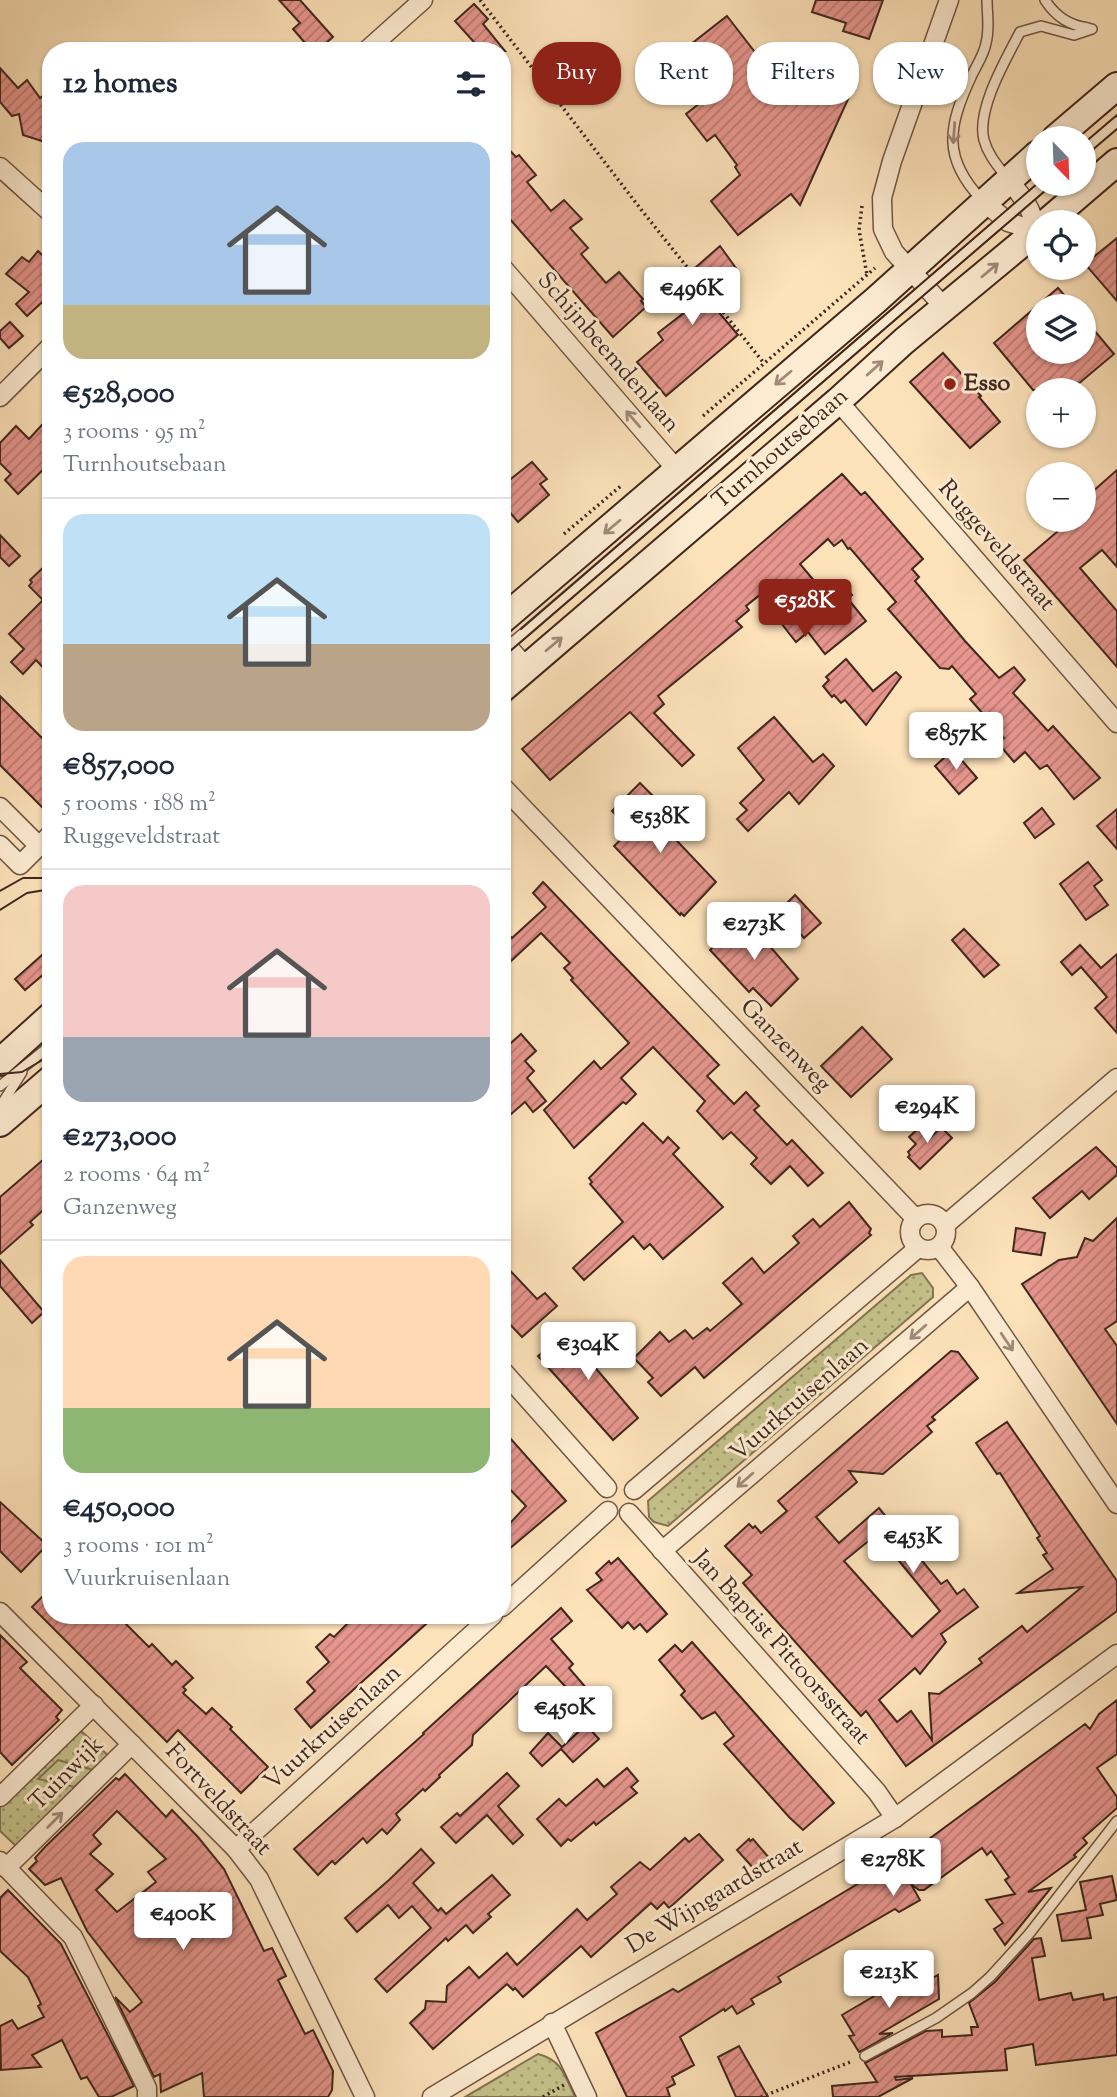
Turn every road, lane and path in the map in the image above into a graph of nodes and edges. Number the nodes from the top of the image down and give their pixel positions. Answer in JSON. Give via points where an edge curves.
{"nodes":[{"id":1,"x":423,"y":0,"type":"edge"},
{"id":2,"x":480,"y":0,"type":"edge"},
{"id":3,"x":948,"y":0,"type":"edge"},
{"id":4,"x":987,"y":0,"type":"edge"},
{"id":5,"x":1045,"y":0,"type":"edge"},
{"id":6,"x":376,"y":42,"type":"edge"},
{"id":7,"x":1117,"y":86,"type":"edge"},
{"id":8,"x":1117,"y":122,"type":"edge"},
{"id":9,"x":1070,"y":126,"type":"edge"},
{"id":10,"x":1096,"y":140,"type":"edge"},
{"id":11,"x":1117,"y":162,"type":"edge"},
{"id":12,"x":1026,"y":164,"type":"edge"},
{"id":13,"x":0,"y":167,"type":"edge"},
{"id":14,"x":1008,"y":179,"type":"junction"},
{"id":15,"x":1031,"y":196,"type":"edge"},
{"id":16,"x":1026,"y":200,"type":"junction"},
{"id":17,"x":983,"y":201,"type":"junction"},
{"id":18,"x":42,"y":205,"type":"edge"},
{"id":19,"x":1031,"y":210,"type":"edge"},
{"id":20,"x":1061,"y":210,"type":"edge"},
{"id":21,"x":1004,"y":219,"type":"junction"},
{"id":22,"x":1026,"y":227,"type":"edge"},
{"id":23,"x":1026,"y":240,"type":"edge"},
{"id":24,"x":909,"y":269,"type":"junction"},
{"id":25,"x":511,"y":277,"type":"edge"},
{"id":26,"x":945,"y":308,"type":"junction"},
{"id":27,"x":42,"y":355,"type":"edge"},
{"id":28,"x":771,"y":372,"type":"junction"},
{"id":29,"x":0,"y":397,"type":"edge"},
{"id":30,"x":838,"y":401,"type":"junction"},
{"id":31,"x":702,"y":416,"type":"dead end"},
{"id":32,"x":678,"y":471,"type":"junction"},
{"id":33,"x":625,"y":483,"type":"dead end"},
{"id":34,"x":560,"y":538,"type":"dead end"},
{"id":35,"x":511,"y":612,"type":"edge"},
{"id":36,"x":511,"y":639,"type":"edge"},
{"id":37,"x":511,"y":653,"type":"edge"},
{"id":38,"x":526,"y":667,"type":"junction"},
{"id":39,"x":511,"y":681,"type":"edge"},
{"id":40,"x":1117,"y":723,"type":"edge"},
{"id":41,"x":511,"y":795,"type":"edge"},
{"id":42,"x":0,"y":807,"type":"edge"},
{"id":43,"x":42,"y":838,"type":"edge"},
{"id":44,"x":42,"y":843,"type":"edge"},
{"id":45,"x":0,"y":845,"type":"edge"},
{"id":46,"x":42,"y":1024,"type":"edge"},
{"id":47,"x":42,"y":1052,"type":"edge"},
{"id":48,"x":0,"y":1062,"type":"edge"},
{"id":49,"x":27,"y":1065,"type":"junction"},
{"id":50,"x":1117,"y":1078,"type":"edge"},
{"id":51,"x":0,"y":1086,"type":"edge"},
{"id":52,"x":42,"y":1087,"type":"edge"},
{"id":53,"x":0,"y":1107,"type":"edge"},
{"id":54,"x":0,"y":1123,"type":"edge"},
{"id":55,"x":916,"y":1219,"type":"junction"},
{"id":56,"x":944,"y":1225,"type":"junction"},
{"id":57,"x":939,"y":1247,"type":"junction"},
{"id":58,"x":918,"y":1248,"type":"junction"},
{"id":59,"x":970,"y":1287,"type":"junction"},
{"id":60,"x":511,"y":1380,"type":"edge"},
{"id":61,"x":607,"y":1488,"type":"junction"},
{"id":62,"x":634,"y":1490,"type":"junction"},
{"id":63,"x":1117,"y":1504,"type":"edge"},
{"id":64,"x":608,"y":1511,"type":"junction"},
{"id":65,"x":629,"y":1513,"type":"junction"},
{"id":66,"x":662,"y":1551,"type":"junction"},
{"id":67,"x":511,"y":1599,"type":"edge"},
{"id":68,"x":0,"y":1612,"type":"edge"},
{"id":69,"x":484,"y":1624,"type":"edge"},
{"id":70,"x":1117,"y":1654,"type":"edge"},
{"id":71,"x":94,"y":1705,"type":"junction"},
{"id":72,"x":132,"y":1744,"type":"junction"},
{"id":73,"x":0,"y":1797,"type":"edge"},
{"id":74,"x":894,"y":1818,"type":"junction"},
{"id":75,"x":1117,"y":1821,"type":"edge"},
{"id":76,"x":236,"y":1849,"type":"junction"},
{"id":77,"x":3,"y":1865,"type":"edge"},
{"id":78,"x":552,"y":2024,"type":"junction"},
{"id":79,"x":865,"y":2056,"type":"joint"},
{"id":80,"x":147,"y":2097,"type":"edge"},
{"id":81,"x":365,"y":2097,"type":"edge"},
{"id":82,"x":432,"y":2097,"type":"edge"},
{"id":83,"x":587,"y":2097,"type":"edge"},
{"id":84,"x":761,"y":2097,"type":"edge"}],
"edges":[{"from":1,"to":6,"type":"street"},
{"from":2,"to":28,"type":"path"},
{"from":3,"to":24,"type":"street","via":[[882,198],[883,229]]},
{"from":4,"to":17,"type":"lane","one_way":true,"via":[[986,46],[961,100],[952,139],[964,182]]},
{"from":5,"to":14,"type":"lane","via":[[1071,25],[1092,29],[1074,35],[1041,26],[1020,32],[991,89],[982,132],[991,156]]},
{"from":7,"to":9,"type":"main road"},
{"from":8,"to":10,"type":"lane"},
{"from":11,"to":20,"type":"main road","name":"Turnhoutsebaan"},
{"from":12,"to":14,"type":"main road","name":"Turnhoutsebaan"},
{"from":13,"to":18,"type":"street"},
{"from":14,"to":16,"type":"street"},
{"from":14,"to":17,"type":"main road","name":"Turnhoutsebaan"},
{"from":15,"to":16,"type":"lane","name":"Turnhoutsebaan"},
{"from":16,"to":19,"type":"street"},
{"from":16,"to":21,"type":"lane","name":"Turnhoutsebaan"},
{"from":17,"to":21,"type":"street"},
{"from":17,"to":24,"type":"main road","name":"Turnhoutsebaan"},
{"from":21,"to":22,"type":"street"},
{"from":21,"to":24,"type":"lane","name":"Turnhoutsebaan"},
{"from":26,"to":23,"type":"main road","name":"Turnhoutsebaan","one_way":true},
{"from":24,"to":26,"type":"street"},
{"from":24,"to":28,"type":"path"},
{"from":24,"to":28,"type":"main road","name":"Turnhoutsebaan","one_way":true,"via":[[876,300]]},
{"from":24,"to":36,"type":"lane","name":"Turnhoutsebaan"},
{"from":32,"to":25,"type":"street","name":"Schijnbeemdenlaan","one_way":true},
{"from":30,"to":26,"type":"main road","name":"Turnhoutsebaan","one_way":true},
{"from":27,"to":29,"type":"street"},
{"from":28,"to":31,"type":"path"},
{"from":28,"to":32,"type":"main road","name":"Turnhoutsebaan"},
{"from":38,"to":30,"type":"main road","name":"Turnhoutsebaan","one_way":true},
{"from":30,"to":40,"type":"street","name":"Ruggeveldstraat"},
{"from":32,"to":35,"type":"main road","name":"Turnhoutsebaan","one_way":true},
{"from":33,"to":34,"type":"path"},
{"from":37,"to":38,"type":"street","name":"Turnhoutsebaan"},
{"from":38,"to":39,"type":"main road","name":"Turnhoutsebaan"},
{"from":41,"to":55,"type":"street","name":"Ganzenweg"},
{"from":42,"to":43,"type":"street"},
{"from":44,"to":45,"type":"street","via":[[20,865]]},
{"from":46,"to":48,"type":"main road"},
{"from":47,"to":49,"type":"lane"},
{"from":49,"to":51,"type":"lane"},
{"from":49,"to":53,"type":"lane"},
{"from":50,"to":56,"type":"street"},
{"from":52,"to":54,"type":"main road"},
{"from":55,"to":56,"type":"street","via":[[935,1215]]},
{"from":55,"to":58,"type":"street","via":[[910,1237]]},
{"from":56,"to":57,"type":"street","via":[[946,1237]]},
{"from":57,"to":58,"type":"street","via":[[929,1251]]},
{"from":57,"to":59,"type":"street"},
{"from":58,"to":62,"type":"street","name":"Vuurkruisenlaan"},
{"from":59,"to":63,"type":"street","one_way":true},
{"from":59,"to":66,"type":"street","name":"Vuurkruisenlaan","one_way":true},
{"from":60,"to":61,"type":"street"},
{"from":61,"to":62,"type":"street","via":[[624,1483]]},
{"from":61,"to":64,"type":"street","via":[[603,1502]]},
{"from":62,"to":65,"type":"street","via":[[635,1505]]},
{"from":64,"to":65,"type":"street","via":[[618,1516]]},
{"from":64,"to":67,"type":"street"},
{"from":65,"to":66,"type":"street","name":"Jan Baptist Pittoorsstraat"},
{"from":66,"to":74,"type":"street","name":"Jan Baptist Pittoorsstraat","via":[[877,1792]]},
{"from":68,"to":71,"type":"street","name":"Fortveldstraat"},
{"from":69,"to":76,"type":"street","name":"Vuurkruisenlaan"},
{"from":70,"to":74,"type":"street","name":"De Wijngaardstraat"},
{"from":71,"to":72,"type":"street","name":"Fortveldstraat"},
{"from":71,"to":73,"type":"street","name":"Tuinwijk"},
{"from":72,"to":76,"type":"street","name":"Fortveldstraat"},
{"from":77,"to":72,"type":"street","name":"Tuinwijk","one_way":true},
{"from":74,"to":78,"type":"street","name":"De Wijngaardstraat"},
{"from":75,"to":79,"type":"lane","via":[[990,1977],[936,2018]]},
{"from":76,"to":81,"type":"street","name":"Fortveldstraat","via":[[259,1879]]},
{"from":77,"to":80,"type":"street","name":"Tuinwijk","via":[[73,1937]]},
{"from":78,"to":82,"type":"street","name":"De Wijngaardstraat"},
{"from":78,"to":83,"type":"street"},
{"from":79,"to":84,"type":"path"}]}
